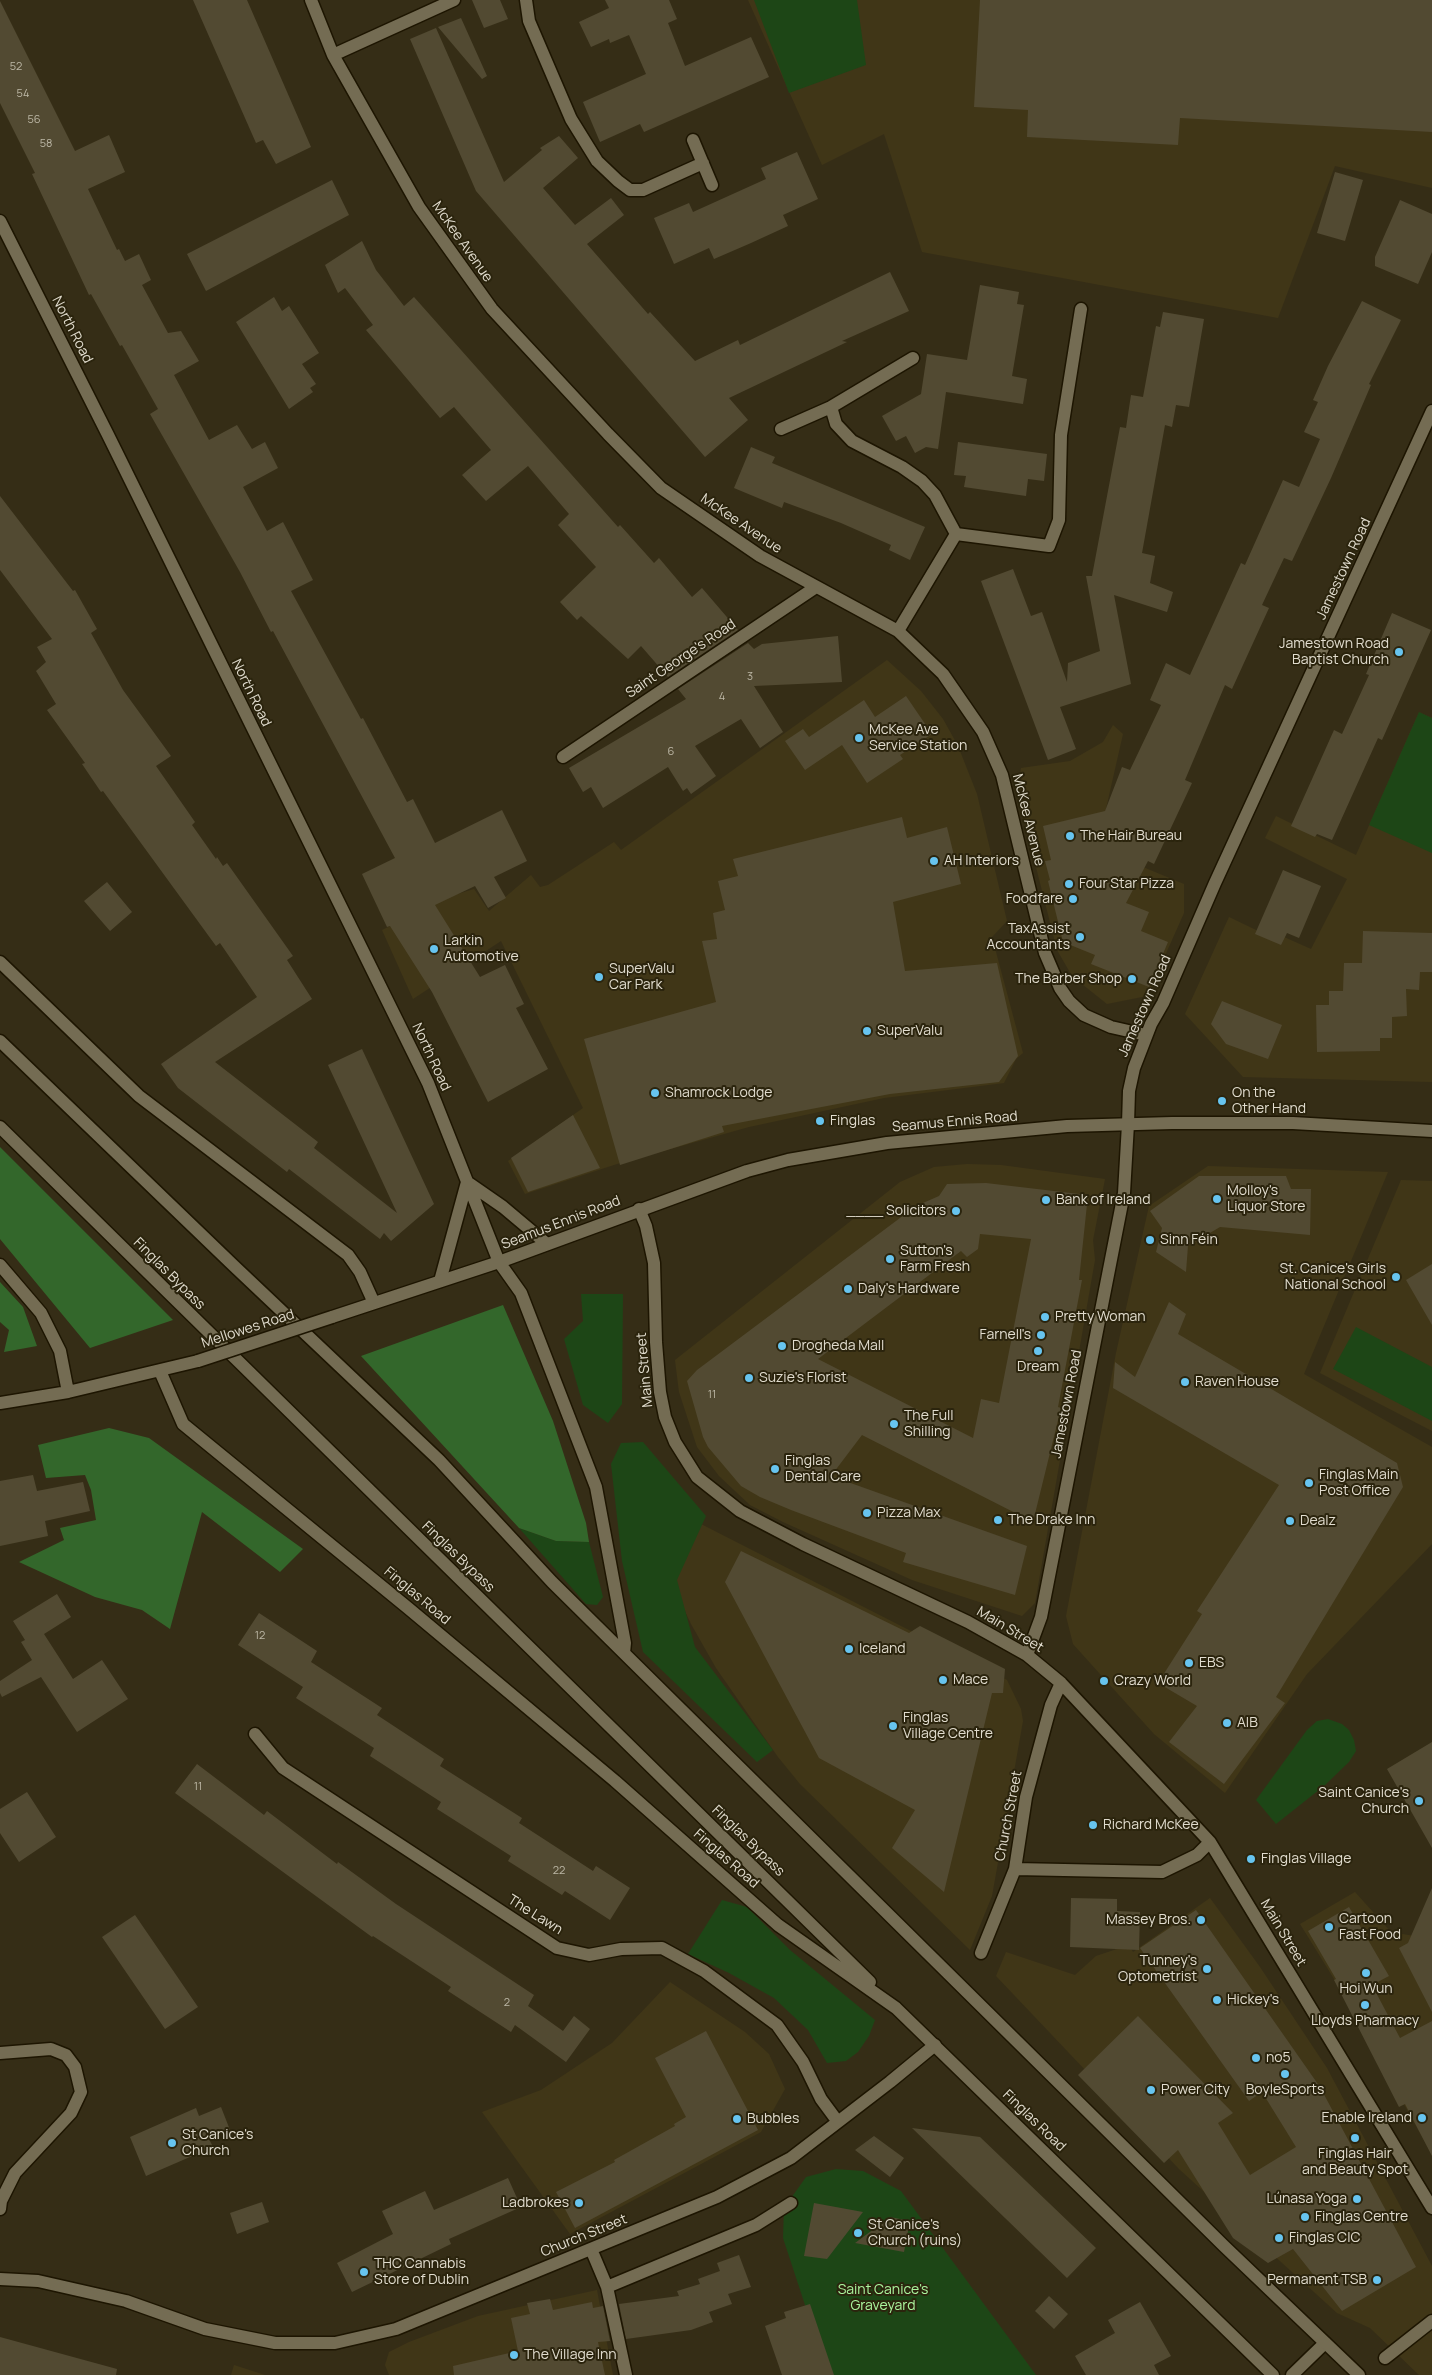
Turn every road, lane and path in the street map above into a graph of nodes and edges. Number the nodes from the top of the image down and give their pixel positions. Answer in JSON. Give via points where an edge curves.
{"nodes":[{"id":1,"x":311,"y":0,"type":"edge"},
{"id":2,"x":454,"y":0,"type":"edge"},
{"id":3,"x":526,"y":0,"type":"edge"},
{"id":4,"x":333,"y":55,"type":"junction"},
{"id":5,"x":692,"y":140,"type":"dead end"},
{"id":6,"x":703,"y":163,"type":"junction"},
{"id":7,"x":712,"y":185,"type":"dead end"},
{"id":8,"x":0,"y":221,"type":"edge"},
{"id":9,"x":1081,"y":309,"type":"dead end"},
{"id":10,"x":913,"y":358,"type":"dead end"},
{"id":11,"x":831,"y":407,"type":"junction"},
{"id":12,"x":1432,"y":411,"type":"edge"},
{"id":13,"x":781,"y":429,"type":"dead end"},
{"id":14,"x":956,"y":534,"type":"junction"},
{"id":15,"x":816,"y":587,"type":"junction"},
{"id":16,"x":898,"y":632,"type":"junction"},
{"id":17,"x":563,"y":757,"type":"dead end"},
{"id":18,"x":0,"y":962,"type":"edge"},
{"id":19,"x":1146,"y":1035,"type":"junction"},
{"id":20,"x":0,"y":1041,"type":"edge"},
{"id":21,"x":1128,"y":1124,"type":"junction"},
{"id":22,"x":0,"y":1127,"type":"edge"},
{"id":23,"x":1432,"y":1132,"type":"edge"},
{"id":24,"x":467,"y":1182,"type":"junction"},
{"id":25,"x":639,"y":1209,"type":"junction"},
{"id":26,"x":547,"y":1244,"type":"junction"},
{"id":27,"x":499,"y":1262,"type":"junction"},
{"id":28,"x":0,"y":1265,"type":"edge"},
{"id":29,"x":440,"y":1281,"type":"junction"},
{"id":30,"x":374,"y":1303,"type":"junction"},
{"id":31,"x":160,"y":1371,"type":"junction"},
{"id":32,"x":68,"y":1392,"type":"junction"},
{"id":33,"x":0,"y":1403,"type":"edge"},
{"id":34,"x":624,"y":1653,"type":"junction"},
{"id":35,"x":1027,"y":1655,"type":"junction"},
{"id":36,"x":1060,"y":1683,"type":"junction"},
{"id":37,"x":255,"y":1734,"type":"dead end"},
{"id":38,"x":1210,"y":1842,"type":"junction"},
{"id":39,"x":1014,"y":1869,"type":"junction"},
{"id":40,"x":981,"y":1953,"type":"dead end"},
{"id":41,"x":896,"y":2008,"type":"junction"},
{"id":42,"x":935,"y":2045,"type":"junction"},
{"id":43,"x":0,"y":2053,"type":"edge"},
{"id":44,"x":838,"y":2122,"type":"junction"},
{"id":45,"x":792,"y":2203,"type":"dead end"},
{"id":46,"x":1432,"y":2208,"type":"edge"},
{"id":47,"x":0,"y":2209,"type":"edge"},
{"id":48,"x":591,"y":2249,"type":"junction"},
{"id":49,"x":0,"y":2278,"type":"edge"},
{"id":50,"x":607,"y":2287,"type":"junction"},
{"id":51,"x":1432,"y":2320,"type":"edge"},
{"id":52,"x":1325,"y":2343,"type":"junction"},
{"id":53,"x":1385,"y":2358,"type":"dead end"},
{"id":54,"x":626,"y":2375,"type":"edge"},
{"id":55,"x":1273,"y":2375,"type":"edge"},
{"id":56,"x":1292,"y":2375,"type":"edge"},
{"id":57,"x":1360,"y":2375,"type":"edge"}],
"edges":[{"from":1,"to":4,"type":"street","name":"McKee Avenue"},
{"from":2,"to":4,"type":"street"},
{"from":3,"to":6,"type":"street","via":[[529,21],[571,119],[597,161],[611,175],[630,190],[643,190]]},
{"from":4,"to":15,"type":"street","name":"McKee Avenue","via":[[419,207],[492,309],[661,488],[760,556]]},
{"from":5,"to":6,"type":"street"},
{"from":6,"to":7,"type":"street"},
{"from":8,"to":24,"type":"street","name":"North Road","via":[[380,985],[428,1084]]},
{"from":9,"to":14,"type":"street","via":[[1061,435],[1059,520],[1049,546]]},
{"from":10,"to":11,"type":"street"},
{"from":11,"to":13,"type":"street"},
{"from":11,"to":14,"type":"street","via":[[836,424],[852,441],[922,481],[935,495]]},
{"from":12,"to":19,"type":"street","name":"Jamestown Road","via":[[1215,883],[1163,1004]]},
{"from":14,"to":16,"type":"street"},
{"from":15,"to":16,"type":"street","name":"McKee Avenue"},
{"from":15,"to":17,"type":"street","name":"Saint George's Road"},
{"from":16,"to":19,"type":"street","name":"McKee Avenue","via":[[943,674],[983,732],[1002,775],[1045,953],[1060,988],[1084,1015],[1111,1027]]},
{"from":18,"to":30,"type":"street","via":[[139,1096],[348,1255]]},
{"from":19,"to":21,"type":"street","name":"Jamestown Road","via":[[1129,1091]]},
{"from":20,"to":34,"type":"street","via":[[439,1460],[552,1582]]},
{"from":21,"to":23,"type":"street","name":"Seamus Ennis Road","via":[[1293,1123]]},
{"from":21,"to":25,"type":"street","name":"Seamus Ennis Road","via":[[1067,1126],[887,1143],[788,1160]]},
{"from":21,"to":35,"type":"street","name":"Jamestown Road","via":[[1124,1193],[1041,1617]]},
{"from":22,"to":41,"type":"street","name":"Finglas Bypass"},
{"from":24,"to":26,"type":"street"},
{"from":24,"to":27,"type":"street","name":"North Road"},
{"from":24,"to":29,"type":"street"},
{"from":25,"to":26,"type":"street","name":"Seamus Ennis Road"},
{"from":25,"to":35,"type":"street","name":"Main Street","via":[[654,1263],[656,1342],[665,1416],[675,1442],[697,1477],[740,1511],[968,1622]]},
{"from":26,"to":27,"type":"street","name":"Seamus Ennis Road"},
{"from":27,"to":29,"type":"street","name":"Mellowes Road"},
{"from":27,"to":34,"type":"street","via":[[521,1292],[596,1487],[625,1643]]},
{"from":28,"to":32,"type":"street","via":[[41,1312],[60,1351]]},
{"from":29,"to":30,"type":"street","name":"Mellowes Road"},
{"from":30,"to":31,"type":"street","name":"Mellowes Road","bridge":true},
{"from":31,"to":32,"type":"street","name":"Mellowes Road"},
{"from":31,"to":41,"type":"street","name":"Finglas Road","via":[[183,1424],[615,1781],[778,1925]]},
{"from":32,"to":33,"type":"street","name":"Mellowes Road"},
{"from":34,"to":52,"type":"street"},
{"from":35,"to":36,"type":"street","name":"Main Street"},
{"from":36,"to":38,"type":"street","name":"Main Street"},
{"from":36,"to":39,"type":"street","name":"Church Street","via":[[1026,1797]]},
{"from":37,"to":44,"type":"street","name":"The Lawn","via":[[283,1768],[557,1948],[588,1955],[621,1949],[662,1948],[704,1971],[778,2026]]},
{"from":38,"to":39,"type":"street","via":[[1197,1855],[1162,1872]]},
{"from":38,"to":46,"type":"street","name":"Main Street"},
{"from":39,"to":40,"type":"street","name":"Church Street"},
{"from":41,"to":42,"type":"street","name":"Finglas Road"},
{"from":42,"to":44,"type":"street","name":"Church Street"},
{"from":42,"to":55,"type":"street","name":"Finglas Road"},
{"from":43,"to":47,"type":"street","via":[[51,2049],[66,2055],[75,2066],[81,2092],[71,2113],[15,2173]]},
{"from":44,"to":48,"type":"street","name":"Church Street","via":[[790,2158],[717,2197]]},
{"from":45,"to":50,"type":"street","via":[[756,2225]]},
{"from":48,"to":49,"type":"street","name":"Church Street","via":[[396,2329],[334,2343],[275,2343],[205,2329],[126,2301],[38,2281]]},
{"from":48,"to":50,"type":"street"},
{"from":50,"to":54,"type":"street"},
{"from":51,"to":53,"type":"street"},
{"from":52,"to":56,"type":"street"},
{"from":52,"to":57,"type":"street"}]}
